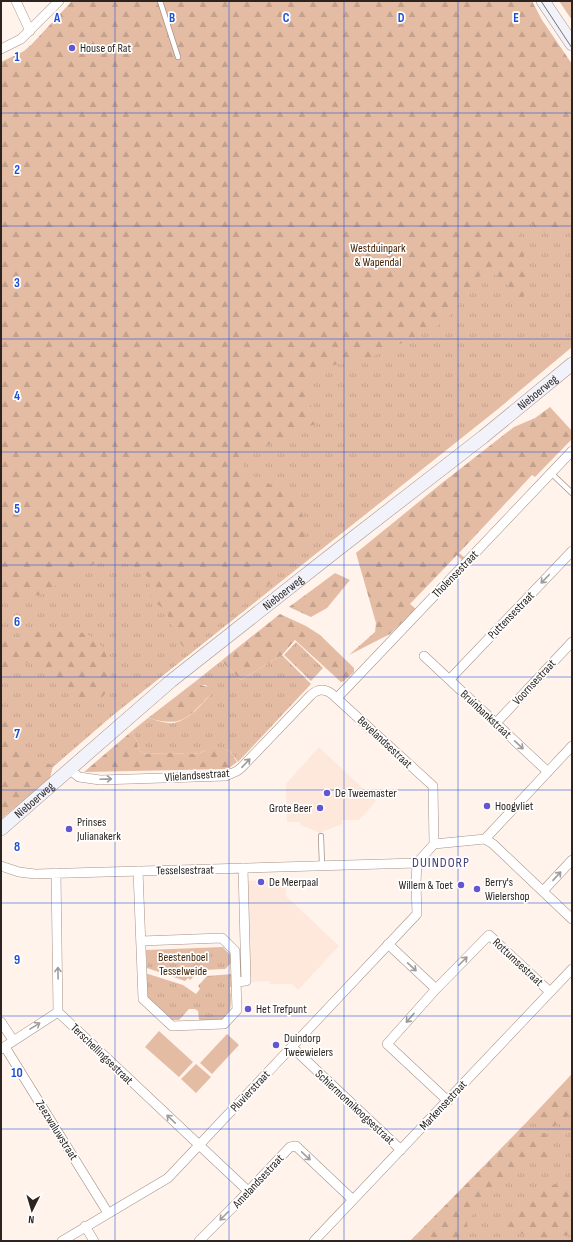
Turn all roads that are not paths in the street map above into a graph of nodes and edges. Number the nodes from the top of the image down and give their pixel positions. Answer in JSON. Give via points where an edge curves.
{"nodes":[{"id":1,"x":16,"y":1,"type":"edge"},
{"id":2,"x":59,"y":1,"type":"edge"},
{"id":3,"x":160,"y":1,"type":"edge"},
{"id":4,"x":543,"y":1,"type":"edge"},
{"id":5,"x":30,"y":31,"type":"junction"},
{"id":6,"x":572,"y":44,"type":"edge"},
{"id":7,"x":1,"y":49,"type":"edge"},
{"id":8,"x":178,"y":57,"type":"dead end"},
{"id":9,"x":572,"y":364,"type":"edge"},
{"id":10,"x":572,"y":451,"type":"edge"},
{"id":11,"x":551,"y":473,"type":"junction"},
{"id":12,"x":572,"y":493,"type":"edge"},
{"id":13,"x":572,"y":551,"type":"edge"},
{"id":14,"x":572,"y":642,"type":"edge"},
{"id":15,"x":424,"y":656,"type":"dead end"},
{"id":16,"x":450,"y":679,"type":"junction"},
{"id":17,"x":337,"y":698,"type":"junction"},
{"id":18,"x":496,"y":723,"type":"junction"},
{"id":19,"x":572,"y":746,"type":"edge"},
{"id":20,"x":70,"y":770,"type":"junction"},
{"id":21,"x":548,"y":772,"type":"junction"},
{"id":22,"x":1,"y":829,"type":"edge"},
{"id":23,"x":321,"y":836,"type":"dead end"},
{"id":24,"x":485,"y":839,"type":"junction"},
{"id":25,"x":434,"y":844,"type":"junction"},
{"id":26,"x":572,"y":860,"type":"edge"},
{"id":27,"x":417,"y":863,"type":"junction"},
{"id":28,"x":1,"y":866,"type":"edge"},
{"id":29,"x":322,"y":866,"type":"junction"},
{"id":30,"x":243,"y":868,"type":"junction"},
{"id":31,"x":138,"y":871,"type":"junction"},
{"id":32,"x":56,"y":873,"type":"junction"},
{"id":33,"x":543,"y":891,"type":"junction"},
{"id":34,"x":572,"y":919,"type":"edge"},
{"id":35,"x":142,"y":941,"type":"junction"},
{"id":36,"x":388,"y":944,"type":"junction"},
{"id":37,"x":572,"y":969,"type":"edge"},
{"id":38,"x":236,"y":982,"type":"junction"},
{"id":39,"x":436,"y":989,"type":"junction"},
{"id":40,"x":550,"y":992,"type":"junction"},
{"id":41,"x":58,"y":1012,"type":"junction"},
{"id":42,"x":1,"y":1022,"type":"edge"},
{"id":43,"x":13,"y":1040,"type":"junction"},
{"id":44,"x":3,"y":1048,"type":"edge"},
{"id":45,"x":292,"y":1048,"type":"junction"},
{"id":46,"x":448,"y":1101,"type":"junction"},
{"id":47,"x":199,"y":1146,"type":"junction"},
{"id":48,"x":400,"y":1150,"type":"junction"},
{"id":49,"x":248,"y":1191,"type":"junction"},
{"id":50,"x":353,"y":1200,"type":"junction"},
{"id":51,"x":108,"y":1213,"type":"junction"},
{"id":52,"x":86,"y":1226,"type":"junction"},
{"id":53,"x":62,"y":1241,"type":"edge"},
{"id":54,"x":94,"y":1241,"type":"edge"},
{"id":55,"x":199,"y":1241,"type":"edge"},
{"id":56,"x":314,"y":1241,"type":"edge"}],
"edges":[{"from":1,"to":5,"type":"street"},
{"from":2,"to":5,"type":"street"},
{"from":3,"to":8,"type":"lane"},
{"from":4,"to":6,"type":"street"},
{"from":5,"to":7,"type":"street","via":[[21,39]]},
{"from":9,"to":20,"type":"street","name":"Nieboerweg","via":[[483,437],[175,678]]},
{"from":10,"to":11,"type":"street","name":"Tholensestraat"},
{"from":11,"to":12,"type":"lane"},
{"from":11,"to":17,"type":"street","name":"Tholensestraat"},
{"from":13,"to":16,"type":"street","name":"Puttensestraat","one_way":true},
{"from":14,"to":18,"type":"street","name":"Voornsestraat"},
{"from":15,"to":16,"type":"street","name":"Bruinbankstraat"},
{"from":16,"to":18,"type":"street","name":"Bruinbankstraat"},
{"from":20,"to":17,"type":"street","name":"Vlielandsestraat","one_way":true,"via":[[79,777],[100,780],[226,776],[241,768],[315,691],[323,689]]},
{"from":17,"to":25,"type":"street","name":"Bevelandsestraat","via":[[433,786]]},
{"from":18,"to":21,"type":"street","name":"Bruinbankstraat","one_way":true},
{"from":19,"to":21,"type":"street"},
{"from":20,"to":22,"type":"street","name":"Nieboerweg"},
{"from":21,"to":24,"type":"street"},
{"from":23,"to":29,"type":"lane"},
{"from":24,"to":25,"type":"street"},
{"from":24,"to":33,"type":"street"},
{"from":25,"to":27,"type":"street"},
{"from":33,"to":26,"type":"street","one_way":true},
{"from":27,"to":29,"type":"street","name":"Tesselsestraat"},
{"from":27,"to":36,"type":"street","name":"Pluvierstraat","via":[[417,914]]},
{"from":28,"to":32,"type":"street","name":"Tesselsestraat","via":[[19,872]]},
{"from":29,"to":30,"type":"street","name":"Tesselsestraat"},
{"from":30,"to":31,"type":"street","name":"Tesselsestraat"},
{"from":30,"to":38,"type":"street","via":[[246,981]]},
{"from":31,"to":32,"type":"street","name":"Tesselsestraat"},
{"from":31,"to":35,"type":"street"},
{"from":41,"to":32,"type":"street","one_way":true},
{"from":33,"to":34,"type":"street"},
{"from":35,"to":38,"type":"street","via":[[222,938],[235,951]]},
{"from":35,"to":38,"type":"street","via":[[143,999],[172,1026],[224,1024],[237,1010]]},
{"from":36,"to":39,"type":"street","one_way":true},
{"from":36,"to":45,"type":"street","name":"Pluvierstraat"},
{"from":37,"to":40,"type":"street","name":"Markensestraat"},
{"from":39,"to":40,"type":"street","name":"Rottumsestraat","one_way":true,"via":[[489,935]]},
{"from":39,"to":46,"type":"street","name":"Rottumsestraat","one_way":true,"via":[[387,1044]]},
{"from":40,"to":46,"type":"street","name":"Markensestraat"},
{"from":43,"to":41,"type":"street","one_way":true},
{"from":47,"to":41,"type":"street","name":"Terschellingsestraat","one_way":true},
{"from":42,"to":43,"type":"street"},
{"from":43,"to":44,"type":"street"},
{"from":44,"to":51,"type":"street","name":"Zeezwaluwstraat"},
{"from":45,"to":47,"type":"street","name":"Pluvierstraat"},
{"from":45,"to":48,"type":"street","name":"Schiermonnikoogsestraat"},
{"from":46,"to":48,"type":"street","name":"Markensestraat"},
{"from":47,"to":49,"type":"street","name":"Terschellingsestraat"},
{"from":47,"to":51,"type":"street","name":"Pluvierstraat","via":[[168,1178]]},
{"from":48,"to":50,"type":"street","name":"Markensestraat"},
{"from":49,"to":50,"type":"street","name":"Amelandsestraat","one_way":true,"via":[[290,1147],[296,1146]]},
{"from":49,"to":55,"type":"street","name":"Amelandsestraat","one_way":true},
{"from":50,"to":56,"type":"street","name":"Markensestraat"},
{"from":51,"to":52,"type":"street","name":"Pluvierstraat"},
{"from":52,"to":53,"type":"street","name":"Pluvierstraat"},
{"from":52,"to":54,"type":"street"}]}
